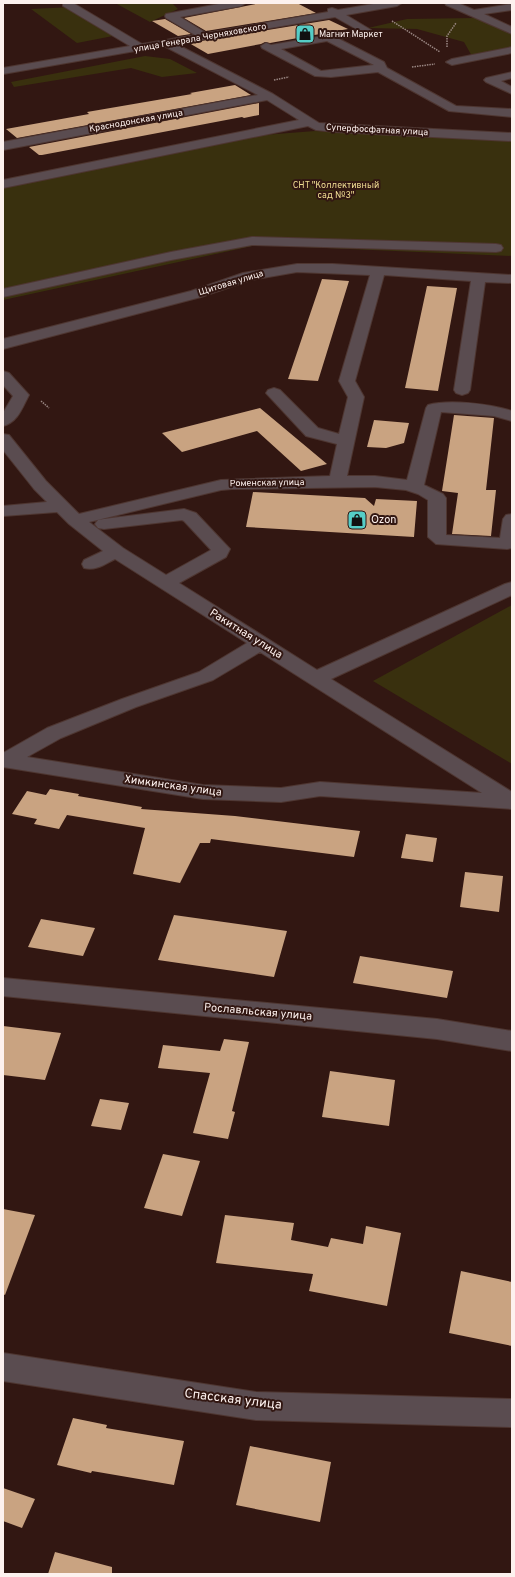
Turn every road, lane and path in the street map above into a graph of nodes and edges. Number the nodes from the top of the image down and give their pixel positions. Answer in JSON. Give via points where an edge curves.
{"nodes":[{"id":1,"x":241,"y":3,"type":"edge"},
{"id":2,"x":397,"y":3,"type":"edge"},
{"id":3,"x":450,"y":3,"type":"edge"},
{"id":4,"x":67,"y":4,"type":"edge"},
{"id":5,"x":383,"y":4,"type":"edge"},
{"id":6,"x":320,"y":5,"type":"dead end"},
{"id":7,"x":512,"y":7,"type":"edge"},
{"id":8,"x":473,"y":13,"type":"junction"},
{"id":9,"x":337,"y":14,"type":"junction"},
{"id":10,"x":387,"y":18,"type":"dead end"},
{"id":11,"x":239,"y":31,"type":"junction"},
{"id":12,"x":512,"y":31,"type":"edge"},
{"id":13,"x":206,"y":37,"type":"junction"},
{"id":14,"x":329,"y":38,"type":"junction"},
{"id":15,"x":167,"y":44,"type":"junction"},
{"id":16,"x":142,"y":48,"type":"junction"},
{"id":17,"x":270,"y":48,"type":"junction"},
{"id":18,"x":512,"y":50,"type":"edge"},
{"id":19,"x":442,"y":53,"type":"dead end"},
{"id":20,"x":452,"y":62,"type":"dead end"},
{"id":21,"x":381,"y":68,"type":"junction"},
{"id":22,"x":3,"y":71,"type":"edge"},
{"id":23,"x":314,"y":73,"type":"junction"},
{"id":24,"x":512,"y":76,"type":"edge"},
{"id":25,"x":238,"y":80,"type":"junction"},
{"id":26,"x":512,"y":91,"type":"edge"},
{"id":27,"x":269,"y":96,"type":"junction"},
{"id":28,"x":512,"y":113,"type":"edge"},
{"id":29,"x":309,"y":122,"type":"junction"},
{"id":30,"x":512,"y":137,"type":"edge"},
{"id":31,"x":3,"y":146,"type":"edge"},
{"id":32,"x":3,"y":184,"type":"edge"},
{"id":33,"x":496,"y":248,"type":"dead end"},
{"id":34,"x":378,"y":271,"type":"junction"},
{"id":35,"x":479,"y":277,"type":"junction"},
{"id":36,"x":512,"y":279,"type":"edge"},
{"id":37,"x":3,"y":292,"type":"edge"},
{"id":38,"x":3,"y":344,"type":"edge"},
{"id":39,"x":3,"y":376,"type":"edge"},
{"id":40,"x":462,"y":390,"type":"dead end"},
{"id":41,"x":274,"y":393,"type":"dead end"},
{"id":42,"x":512,"y":416,"type":"edge"},
{"id":43,"x":3,"y":421,"type":"edge"},
{"id":44,"x":3,"y":439,"type":"edge"},
{"id":45,"x":346,"y":441,"type":"junction"},
{"id":46,"x":337,"y":482,"type":"junction"},
{"id":47,"x":414,"y":488,"type":"junction"},
{"id":48,"x":61,"y":506,"type":"junction"},
{"id":49,"x":3,"y":511,"type":"edge"},
{"id":50,"x":512,"y":519,"type":"edge"},
{"id":51,"x":79,"y":523,"type":"junction"},
{"id":52,"x":116,"y":552,"type":"junction"},
{"id":53,"x":91,"y":564,"type":"dead end"},
{"id":54,"x":165,"y":583,"type":"junction"},
{"id":55,"x":512,"y":588,"type":"edge"},
{"id":56,"x":261,"y":643,"type":"junction"},
{"id":57,"x":317,"y":678,"type":"junction"},
{"id":58,"x":4,"y":760,"type":"edge"},
{"id":59,"x":512,"y":802,"type":"edge"},
{"id":60,"x":3,"y":987,"type":"edge"},
{"id":61,"x":512,"y":1041,"type":"edge"},
{"id":62,"x":3,"y":1368,"type":"edge"},
{"id":63,"x":512,"y":1412,"type":"edge"}],
"edges":[{"from":1,"to":13,"type":"street","via":[[170,16]]},
{"from":2,"to":5,"type":"street","name":"улица Генерала Черняховского"},
{"from":3,"to":8,"type":"street"},
{"from":4,"to":16,"type":"street"},
{"from":5,"to":9,"type":"street","name":"улица Генерала Черняховского"},
{"from":6,"to":9,"type":"street"},
{"from":7,"to":8,"type":"street"},
{"from":8,"to":12,"type":"street"},
{"from":9,"to":11,"type":"street","name":"улица Генерала Черняховского"},
{"from":9,"to":14,"type":"street","via":[[366,30]]},
{"from":10,"to":19,"type":"path"},
{"from":11,"to":13,"type":"street","name":"улица Генерала Черняховского"},
{"from":11,"to":17,"type":"street"},
{"from":13,"to":15,"type":"street","name":"улица Генерала Черняховского"},
{"from":14,"to":17,"type":"street"},
{"from":14,"to":21,"type":"street","via":[[380,64]]},
{"from":15,"to":16,"type":"street","name":"улица Генерала Черняховского"},
{"from":15,"to":25,"type":"street","name":"Суперфосфатная улица"},
{"from":16,"to":22,"type":"street","name":"улица Генерала Черняховского"},
{"from":17,"to":23,"type":"street"},
{"from":18,"to":20,"type":"street"},
{"from":21,"to":23,"type":"street","via":[[331,74]]},
{"from":21,"to":28,"type":"street","via":[[453,110]]},
{"from":23,"to":25,"type":"path","via":[[270,80]]},
{"from":24,"to":26,"type":"street","via":[[490,80]]},
{"from":25,"to":27,"type":"street","name":"Суперфосфатная улица"},
{"from":27,"to":29,"type":"street","name":"Суперфосфатная улица"},
{"from":27,"to":31,"type":"street","name":"Краснодонская улица"},
{"from":29,"to":30,"type":"street","name":"Суперфосфатная улица","via":[[316,126],[335,128]]},
{"from":29,"to":32,"type":"street"},
{"from":33,"to":37,"type":"street","via":[[252,241]]},
{"from":34,"to":35,"type":"street","name":"Щитовая улица"},
{"from":34,"to":38,"type":"street","name":"Щитовая улица","via":[[297,268],[273,271],[248,276],[196,294]]},
{"from":34,"to":45,"type":"street","via":[[347,381],[356,397]]},
{"from":35,"to":36,"type":"street","name":"Щитовая улица"},
{"from":35,"to":40,"type":"street"},
{"from":39,"to":43,"type":"street","via":[[21,396],[10,416]]},
{"from":41,"to":45,"type":"street","via":[[312,432]]},
{"from":42,"to":47,"type":"street","via":[[496,411],[434,408]]},
{"from":44,"to":48,"type":"street","name":"Ракитная улица","via":[[40,485]]},
{"from":45,"to":46,"type":"street"},
{"from":46,"to":47,"type":"street","name":"Роменская улица","via":[[392,484]]},
{"from":46,"to":51,"type":"street","name":"Роменская улица","via":[[221,485]]},
{"from":47,"to":50,"type":"street","name":"Роменская улица","via":[[437,498],[439,539],[507,544]]},
{"from":48,"to":49,"type":"street"},
{"from":48,"to":51,"type":"street","name":"Ракитная улица"},
{"from":51,"to":52,"type":"street","name":"Ракитная улица"},
{"from":51,"to":54,"type":"street","via":[[145,520],[184,514],[190,517],[221,551]]},
{"from":52,"to":53,"type":"street"},
{"from":52,"to":54,"type":"street","name":"Ракитная улица"},
{"from":54,"to":56,"type":"street","name":"Ракитная улица"},
{"from":55,"to":57,"type":"street"},
{"from":56,"to":57,"type":"street","name":"Ракитная улица"},
{"from":56,"to":58,"type":"street","via":[[206,676],[54,733]]},
{"from":57,"to":59,"type":"street","name":"Ракитная улица"},
{"from":58,"to":59,"type":"street","name":"Химкинская улица","via":[[203,792],[281,795],[320,790]]},
{"from":60,"to":61,"type":"street","name":"Рославльская улица","via":[[437,1029]]},
{"from":62,"to":63,"type":"street","name":"Спасская улица","via":[[256,1406]]}]}
